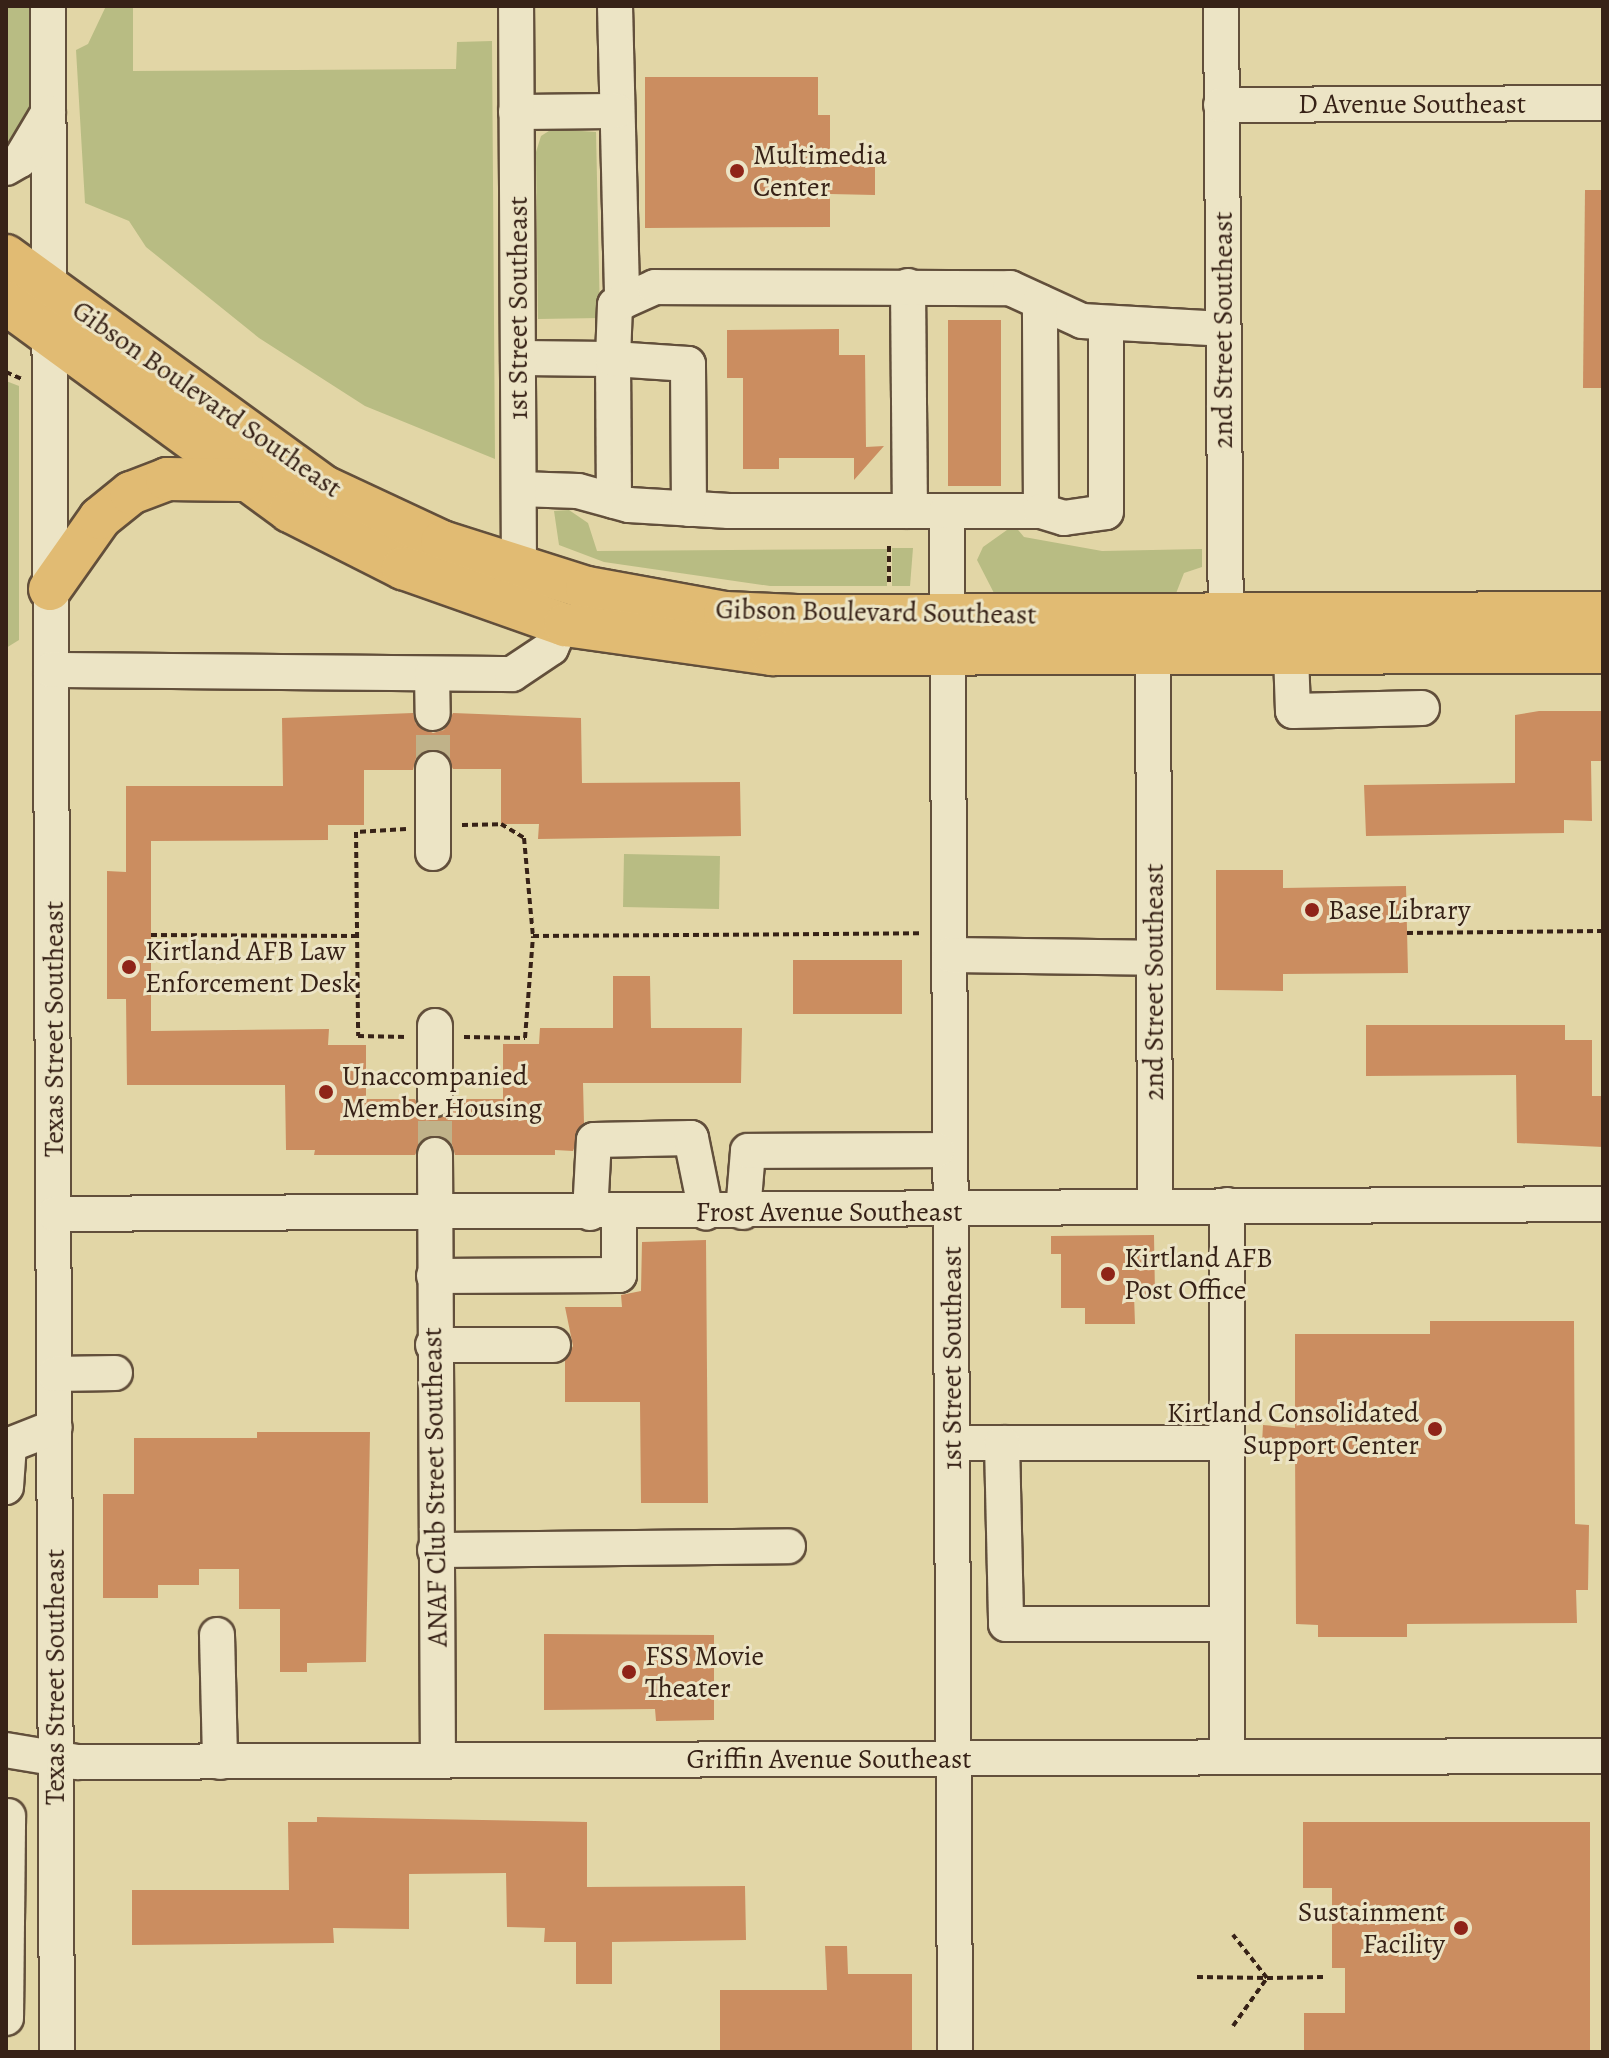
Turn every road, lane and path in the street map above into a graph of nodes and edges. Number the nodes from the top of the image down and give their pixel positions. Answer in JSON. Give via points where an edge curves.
{"nodes":[{"id":1,"x":48,"y":6,"type":"edge"},
{"id":2,"x":516,"y":6,"type":"edge"},
{"id":3,"x":615,"y":6,"type":"edge"},
{"id":4,"x":1221,"y":6,"type":"edge"},
{"id":5,"x":1603,"y":103,"type":"edge"},
{"id":6,"x":1221,"y":105,"type":"junction"},
{"id":7,"x":616,"y":111,"type":"junction"},
{"id":8,"x":48,"y":112,"type":"junction"},
{"id":9,"x":516,"y":112,"type":"junction"},
{"id":10,"x":6,"y":168,"type":"edge"},
{"id":11,"x":6,"y":256,"type":"edge"},
{"id":12,"x":908,"y":286,"type":"junction"},
{"id":13,"x":49,"y":288,"type":"junction"},
{"id":14,"x":622,"y":302,"type":"junction"},
{"id":15,"x":1040,"y":302,"type":"junction"},
{"id":16,"x":6,"y":303,"type":"edge"},
{"id":17,"x":1106,"y":324,"type":"junction"},
{"id":18,"x":1223,"y":329,"type":"junction"},
{"id":19,"x":49,"y":335,"type":"junction"},
{"id":20,"x":518,"y":358,"type":"junction"},
{"id":21,"x":613,"y":359,"type":"junction"},
{"id":22,"x":6,"y":372,"type":"edge"},
{"id":23,"x":24,"y":378,"type":"dead end"},
{"id":24,"x":242,"y":480,"type":"junction"},
{"id":25,"x":519,"y":489,"type":"junction"},
{"id":26,"x":614,"y":501,"type":"junction"},
{"id":27,"x":689,"y":509,"type":"junction"},
{"id":28,"x":910,"y":511,"type":"junction"},
{"id":29,"x":947,"y":511,"type":"junction"},
{"id":30,"x":1041,"y":511,"type":"junction"},
{"id":31,"x":889,"y":546,"type":"dead end"},
{"id":32,"x":889,"y":588,"type":"dead end"},
{"id":33,"x":50,"y":589,"type":"junction"},
{"id":34,"x":514,"y":589,"type":"junction"},
{"id":35,"x":1603,"y":613,"type":"edge"},
{"id":36,"x":562,"y":623,"type":"junction"},
{"id":37,"x":1501,"y":633,"type":"junction"},
{"id":38,"x":1153,"y":635,"type":"junction"},
{"id":39,"x":1226,"y":635,"type":"junction"},
{"id":40,"x":949,"y":637,"type":"junction"},
{"id":41,"x":1603,"y":652,"type":"edge"},
{"id":42,"x":1291,"y":654,"type":"junction"},
{"id":43,"x":51,"y":670,"type":"junction"},
{"id":44,"x":432,"y":674,"type":"junction"},
{"id":45,"x":1422,"y":708,"type":"dead end"},
{"id":46,"x":433,"y":713,"type":"tunnel mouth"},
{"id":47,"x":433,"y":769,"type":"tunnel mouth"},
{"id":48,"x":433,"y":840,"type":"junction"},
{"id":49,"x":1603,"y":931,"type":"edge"},
{"id":50,"x":1407,"y":933,"type":"dead end"},
{"id":51,"x":151,"y":935,"type":"dead end"},
{"id":52,"x":357,"y":936,"type":"junction"},
{"id":53,"x":533,"y":936,"type":"junction"},
{"id":54,"x":942,"y":944,"type":"junction"},
{"id":55,"x":1154,"y":958,"type":"junction"},
{"id":56,"x":435,"y":1031,"type":"junction"},
{"id":57,"x":435,"y":1099,"type":"tunnel mouth"},
{"id":58,"x":937,"y":1150,"type":"dead end"},
{"id":59,"x":435,"y":1155,"type":"tunnel mouth"},
{"id":60,"x":1603,"y":1204,"type":"edge"},
{"id":61,"x":1227,"y":1205,"type":"junction"},
{"id":62,"x":1155,"y":1206,"type":"junction"},
{"id":63,"x":951,"y":1211,"type":"junction"},
{"id":64,"x":604,"y":1212,"type":"junction"},
{"id":65,"x":706,"y":1212,"type":"junction"},
{"id":66,"x":743,"y":1212,"type":"junction"},
{"id":67,"x":434,"y":1213,"type":"junction"},
{"id":68,"x":55,"y":1214,"type":"junction"},
{"id":69,"x":434,"y":1276,"type":"junction"},
{"id":70,"x":433,"y":1345,"type":"junction"},
{"id":71,"x":553,"y":1345,"type":"dead end"},
{"id":72,"x":115,"y":1373,"type":"dead end"},
{"id":73,"x":55,"y":1374,"type":"junction"},
{"id":74,"x":55,"y":1427,"type":"junction"},
{"id":75,"x":952,"y":1443,"type":"junction"},
{"id":76,"x":1002,"y":1443,"type":"junction"},
{"id":77,"x":1226,"y":1443,"type":"junction"},
{"id":78,"x":6,"y":1487,"type":"edge"},
{"id":79,"x":788,"y":1546,"type":"dead end"},
{"id":80,"x":435,"y":1550,"type":"junction"},
{"id":81,"x":1226,"y":1624,"type":"junction"},
{"id":82,"x":217,"y":1635,"type":"dead end"},
{"id":83,"x":6,"y":1750,"type":"edge"},
{"id":84,"x":1603,"y":1756,"type":"edge"},
{"id":85,"x":1227,"y":1757,"type":"junction"},
{"id":86,"x":55,"y":1758,"type":"junction"},
{"id":87,"x":954,"y":1759,"type":"junction"},
{"id":88,"x":438,"y":1761,"type":"junction"},
{"id":89,"x":220,"y":1762,"type":"junction"},
{"id":90,"x":8,"y":1816,"type":"edge"},
{"id":91,"x":1233,"y":1935,"type":"dead end"},
{"id":92,"x":1197,"y":1977,"type":"dead end"},
{"id":93,"x":1323,"y":1977,"type":"dead end"},
{"id":94,"x":1267,"y":1978,"type":"junction"},
{"id":95,"x":6,"y":2018,"type":"edge"},
{"id":96,"x":1233,"y":2026,"type":"dead end"},
{"id":97,"x":57,"y":2052,"type":"edge"},
{"id":98,"x":955,"y":2052,"type":"edge"}],
"edges":[{"from":1,"to":8,"type":"street","name":"Texas Street Southeast"},
{"from":2,"to":9,"type":"street","name":"1st Street Southeast"},
{"from":3,"to":7,"type":"street"},
{"from":4,"to":6,"type":"street","name":"2nd Street Southeast"},
{"from":5,"to":6,"type":"street","name":"D Avenue Southeast"},
{"from":6,"to":18,"type":"street","name":"2nd Street Southeast"},
{"from":7,"to":9,"type":"street"},
{"from":7,"to":14,"type":"street"},
{"from":8,"to":10,"type":"street","via":[[20,160]]},
{"from":8,"to":13,"type":"street","name":"Texas Street Southeast"},
{"from":9,"to":20,"type":"street","name":"1st Street Southeast"},
{"from":11,"to":13,"type":"main road","name":"Gibson Boulevard Southeast"},
{"from":12,"to":14,"type":"street","via":[[655,287]]},
{"from":12,"to":15,"type":"street","via":[[1010,288]]},
{"from":12,"to":28,"type":"street"},
{"from":13,"to":19,"type":"street","name":"Texas Street Southeast"},
{"from":13,"to":34,"type":"main road","name":"Gibson Boulevard Southeast","via":[[324,487],[442,542]]},
{"from":14,"to":21,"type":"street","via":[[615,305]]},
{"from":15,"to":17,"type":"street"},
{"from":15,"to":30,"type":"street"},
{"from":16,"to":19,"type":"main road","name":"Gibson Boulevard Southeast"},
{"from":17,"to":18,"type":"street"},
{"from":17,"to":30,"type":"street","via":[[1106,512],[1064,518]]},
{"from":18,"to":39,"type":"street","name":"2nd Street Southeast"},
{"from":19,"to":24,"type":"main road","name":"Gibson Boulevard Southeast"},
{"from":19,"to":33,"type":"street","name":"Texas Street Southeast"},
{"from":20,"to":21,"type":"street"},
{"from":20,"to":25,"type":"street","name":"1st Street Southeast"},
{"from":21,"to":26,"type":"street"},
{"from":21,"to":27,"type":"street","via":[[688,364]]},
{"from":22,"to":23,"type":"path"},
{"from":24,"to":33,"type":"main road","via":[[167,479],[131,493],[100,518]]},
{"from":24,"to":34,"type":"main road","name":"Gibson Boulevard Southeast","via":[[403,568]]},
{"from":25,"to":26,"type":"street","via":[[578,491]]},
{"from":25,"to":34,"type":"street","name":"1st Street Southeast"},
{"from":26,"to":27,"type":"street"},
{"from":27,"to":28,"type":"street"},
{"from":28,"to":29,"type":"street"},
{"from":29,"to":30,"type":"street"},
{"from":29,"to":40,"type":"street","name":"1st Street Southeast"},
{"from":31,"to":32,"type":"path"},
{"from":33,"to":43,"type":"street","name":"Texas Street Southeast"},
{"from":34,"to":36,"type":"main road","name":"Gibson Boulevard Southeast"},
{"from":34,"to":40,"type":"main road","name":"Gibson Boulevard Southeast"},
{"from":35,"to":37,"type":"main road","name":"Gibson Boulevard Southeast"},
{"from":36,"to":40,"type":"main road","name":"Gibson Boulevard Southeast","via":[[707,650]]},
{"from":36,"to":44,"type":"street","via":[[551,648],[512,674]]},
{"from":37,"to":39,"type":"main road","name":"Gibson Boulevard Southeast"},
{"from":37,"to":41,"type":"main road","name":"Gibson Boulevard Southeast"},
{"from":37,"to":42,"type":"main road","name":"Gibson Boulevard Southeast"},
{"from":38,"to":39,"type":"main road","name":"Gibson Boulevard Southeast"},
{"from":38,"to":40,"type":"main road","name":"Gibson Boulevard Southeast"},
{"from":38,"to":55,"type":"street","name":"2nd Street Southeast"},
{"from":39,"to":42,"type":"main road","name":"Gibson Boulevard Southeast"},
{"from":40,"to":54,"type":"street","name":"1st Street Southeast"},
{"from":42,"to":45,"type":"street","via":[[1293,711]]},
{"from":43,"to":44,"type":"street"},
{"from":43,"to":68,"type":"street","name":"Texas Street Southeast"},
{"from":44,"to":46,"type":"street"},
{"from":47,"to":48,"type":"street"},
{"from":48,"to":52,"type":"path","via":[[356,832]]},
{"from":48,"to":53,"type":"path","via":[[501,824],[524,838]]},
{"from":49,"to":50,"type":"path"},
{"from":51,"to":52,"type":"path"},
{"from":52,"to":56,"type":"path","via":[[358,1036]]},
{"from":53,"to":54,"type":"path"},
{"from":53,"to":56,"type":"path","via":[[525,1038]]},
{"from":54,"to":55,"type":"street"},
{"from":54,"to":63,"type":"street","name":"1st Street Southeast"},
{"from":55,"to":62,"type":"street","name":"2nd Street Southeast"},
{"from":56,"to":57,"type":"street"},
{"from":58,"to":66,"type":"street","via":[[748,1151]]},
{"from":59,"to":67,"type":"street","name":"ANAF Club Street Southeast"},
{"from":60,"to":61,"type":"street","name":"Frost Avenue Southeast"},
{"from":61,"to":62,"type":"street","name":"Frost Avenue Southeast"},
{"from":61,"to":77,"type":"street"},
{"from":62,"to":63,"type":"street","name":"Frost Avenue Southeast"},
{"from":63,"to":66,"type":"street","name":"Frost Avenue Southeast"},
{"from":63,"to":75,"type":"street","name":"1st Street Southeast"},
{"from":64,"to":65,"type":"street","name":"Frost Avenue Southeast"},
{"from":64,"to":65,"type":"street","via":[[594,1140],[691,1138]]},
{"from":64,"to":67,"type":"street","name":"Frost Avenue Southeast"},
{"from":64,"to":69,"type":"street","via":[[619,1275]]},
{"from":65,"to":66,"type":"street","name":"Frost Avenue Southeast"},
{"from":67,"to":68,"type":"street","name":"Frost Avenue Southeast"},
{"from":67,"to":69,"type":"street","name":"ANAF Club Street Southeast"},
{"from":68,"to":73,"type":"street","name":"Texas Street Southeast"},
{"from":69,"to":70,"type":"street","name":"ANAF Club Street Southeast"},
{"from":70,"to":71,"type":"street"},
{"from":70,"to":80,"type":"street","name":"ANAF Club Street Southeast"},
{"from":72,"to":73,"type":"street"},
{"from":73,"to":74,"type":"street","name":"Texas Street Southeast"},
{"from":74,"to":78,"type":"street","via":[[9,1445]]},
{"from":74,"to":86,"type":"street","name":"Texas Street Southeast"},
{"from":75,"to":76,"type":"street"},
{"from":75,"to":87,"type":"street","name":"1st Street Southeast"},
{"from":76,"to":77,"type":"street"},
{"from":76,"to":81,"type":"street","via":[[1006,1624]]},
{"from":77,"to":81,"type":"street"},
{"from":79,"to":80,"type":"street"},
{"from":80,"to":88,"type":"street","name":"ANAF Club Street Southeast"},
{"from":81,"to":85,"type":"street"},
{"from":82,"to":89,"type":"street"},
{"from":83,"to":86,"type":"street","name":"Griffin Avenue Southeast"},
{"from":84,"to":85,"type":"street","name":"Griffin Avenue Southeast"},
{"from":85,"to":87,"type":"street","name":"Griffin Avenue Southeast"},
{"from":86,"to":89,"type":"street","name":"Griffin Avenue Southeast"},
{"from":86,"to":97,"type":"street","name":"Texas Street Southeast"},
{"from":87,"to":88,"type":"street","name":"Griffin Avenue Southeast"},
{"from":87,"to":98,"type":"street","name":"1st Street Southeast"},
{"from":88,"to":89,"type":"street","name":"Griffin Avenue Southeast"},
{"from":90,"to":95,"type":"street"},
{"from":91,"to":94,"type":"path"},
{"from":92,"to":94,"type":"path"},
{"from":93,"to":94,"type":"path"},
{"from":94,"to":96,"type":"path"}]}
